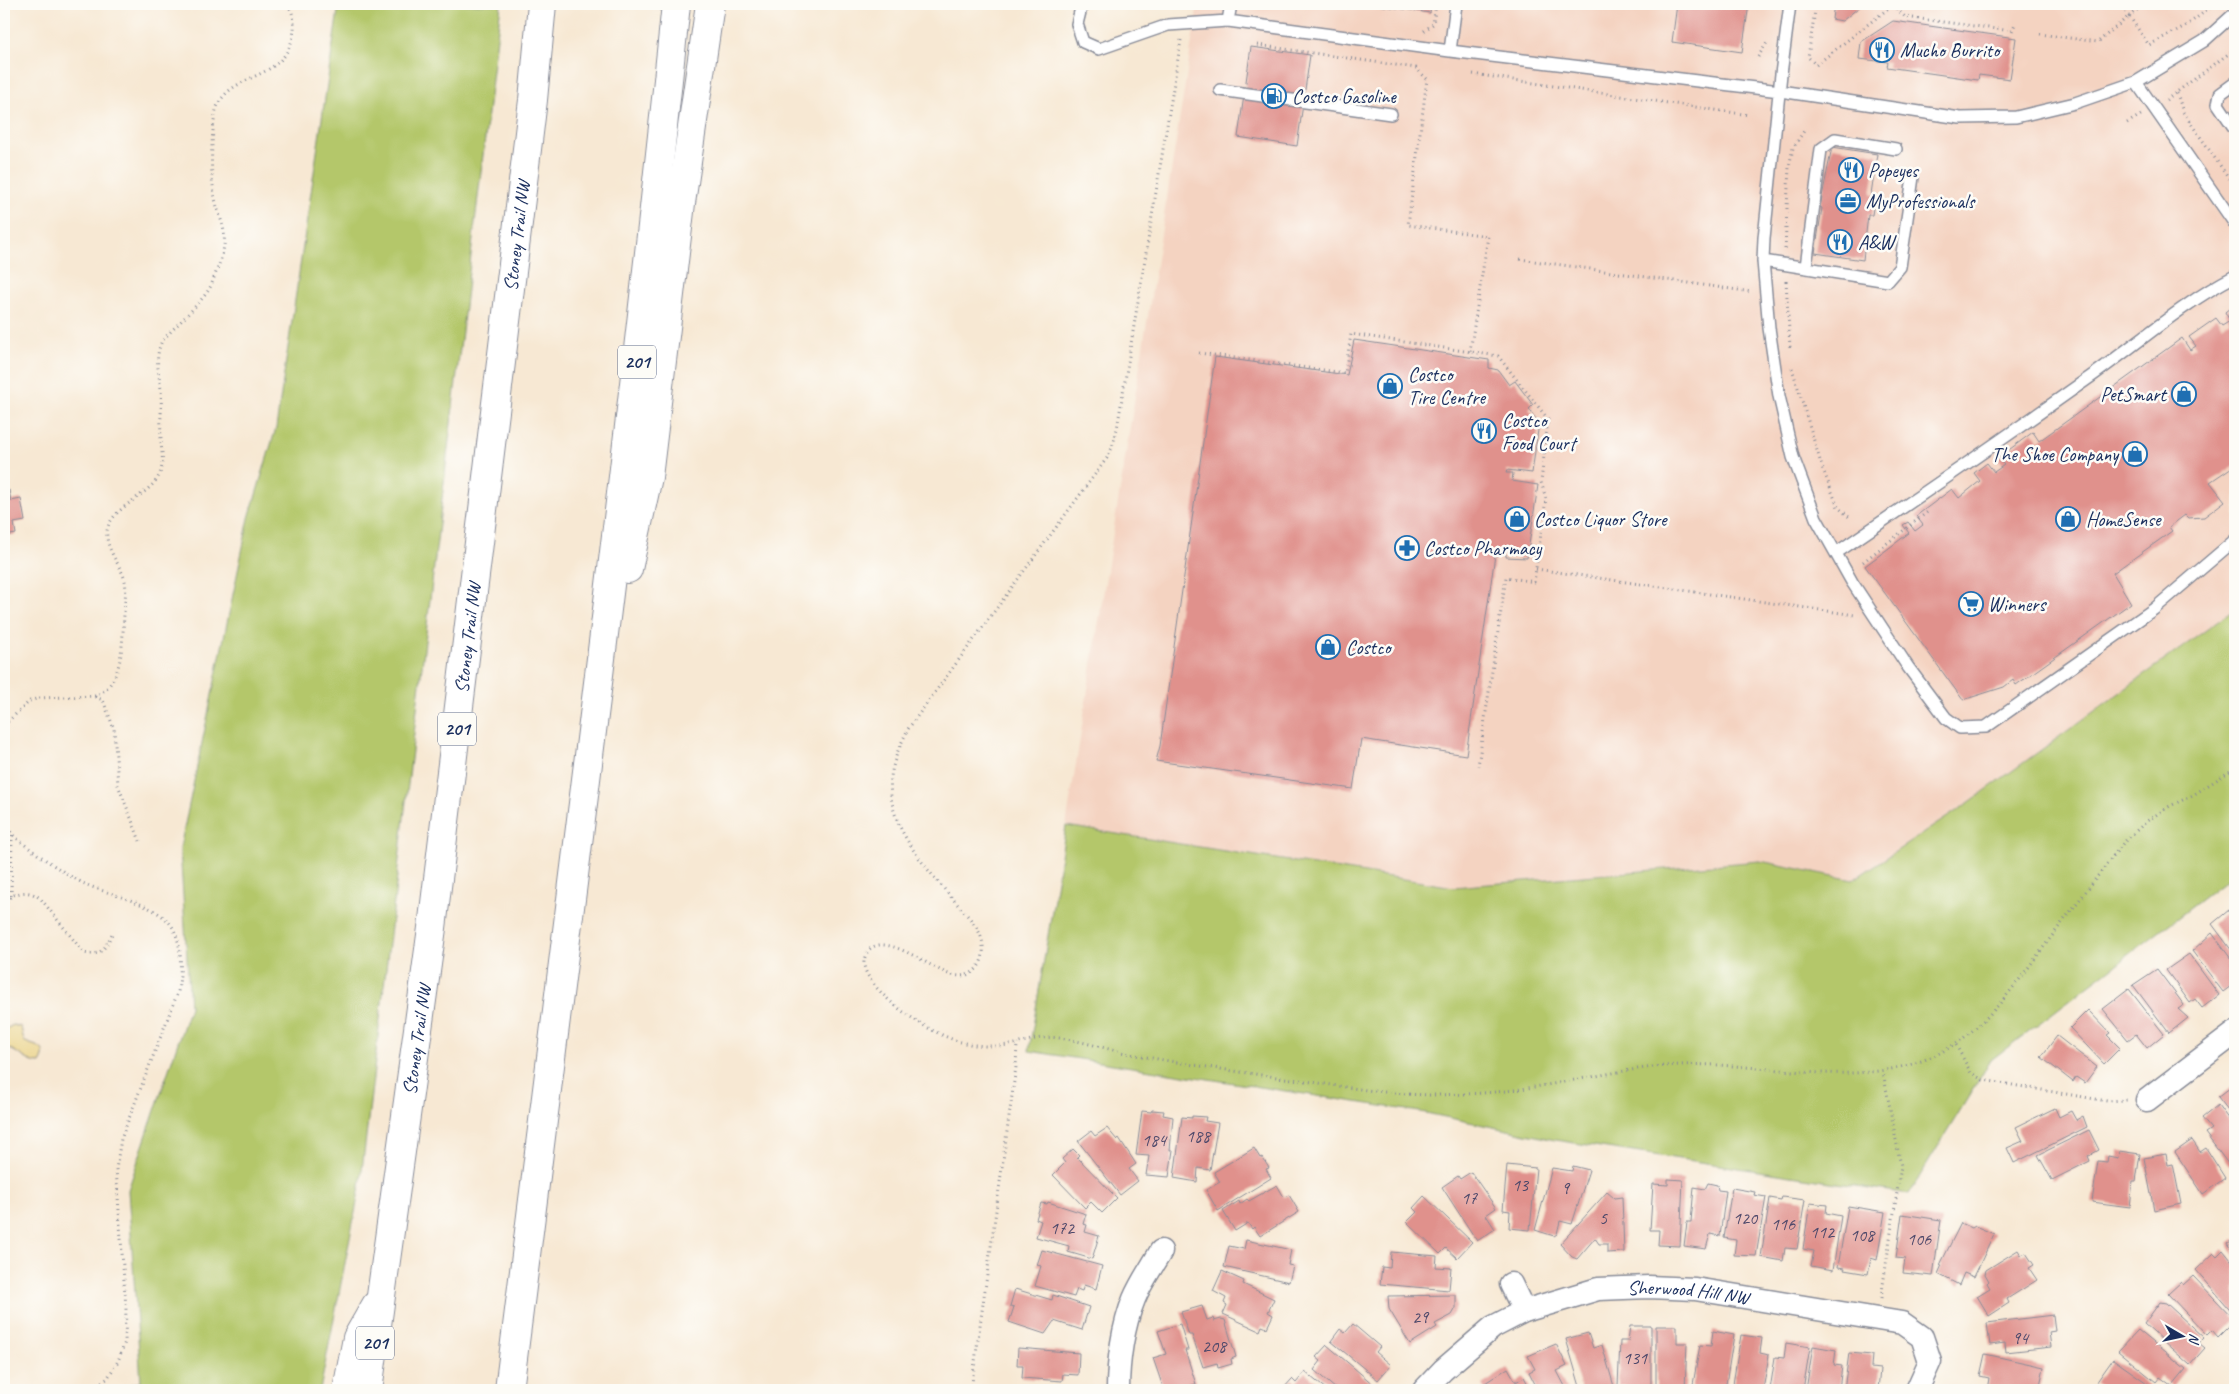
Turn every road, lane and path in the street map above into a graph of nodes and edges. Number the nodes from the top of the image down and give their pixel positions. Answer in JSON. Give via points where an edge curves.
{"nodes":[{"id":1,"x":287,"y":4,"type":"edge"},
{"id":2,"x":525,"y":4,"type":"edge"},
{"id":3,"x":542,"y":4,"type":"edge"},
{"id":4,"x":676,"y":4,"type":"edge"},
{"id":5,"x":710,"y":4,"type":"edge"},
{"id":6,"x":1082,"y":4,"type":"edge"},
{"id":7,"x":1231,"y":4,"type":"edge"},
{"id":8,"x":1436,"y":4,"type":"edge"},
{"id":9,"x":1456,"y":4,"type":"edge"},
{"id":10,"x":1790,"y":4,"type":"edge"},
{"id":11,"x":1816,"y":4,"type":"edge"},
{"id":12,"x":1893,"y":4,"type":"edge"},
{"id":13,"x":2119,"y":4,"type":"edge"},
{"id":14,"x":2145,"y":4,"type":"edge"},
{"id":15,"x":2215,"y":4,"type":"edge"},
{"id":16,"x":2235,"y":13,"type":"edge"},
{"id":17,"x":2129,"y":16,"type":"junction"},
{"id":18,"x":1228,"y":21,"type":"junction"},
{"id":19,"x":2015,"y":24,"type":"dead end"},
{"id":20,"x":1183,"y":25,"type":"junction"},
{"id":21,"x":1769,"y":32,"type":"dead end"},
{"id":22,"x":1422,"y":33,"type":"dead end"},
{"id":23,"x":2040,"y":34,"type":"dead end"},
{"id":24,"x":2235,"y":49,"type":"edge"},
{"id":25,"x":1450,"y":51,"type":"junction"},
{"id":26,"x":1758,"y":58,"type":"dead end"},
{"id":27,"x":1473,"y":74,"type":"dead end"},
{"id":28,"x":2136,"y":82,"type":"junction"},
{"id":29,"x":2235,"y":83,"type":"edge"},
{"id":30,"x":1220,"y":90,"type":"dead end"},
{"id":31,"x":1780,"y":91,"type":"junction"},
{"id":32,"x":1391,"y":114,"type":"dead end"},
{"id":33,"x":1749,"y":115,"type":"dead end"},
{"id":34,"x":2235,"y":129,"type":"edge"},
{"id":35,"x":1804,"y":131,"type":"dead end"},
{"id":36,"x":1896,"y":149,"type":"dead end"},
{"id":37,"x":526,"y":161,"type":"junction"},
{"id":38,"x":1913,"y":176,"type":"dead end"},
{"id":39,"x":2235,"y":187,"type":"edge"},
{"id":40,"x":2235,"y":224,"type":"edge"},
{"id":41,"x":1408,"y":225,"type":"dead end"},
{"id":42,"x":1520,"y":259,"type":"dead end"},
{"id":43,"x":1763,"y":261,"type":"junction"},
{"id":44,"x":1786,"y":264,"type":"junction"},
{"id":45,"x":1806,"y":267,"type":"junction"},
{"id":46,"x":2235,"y":276,"type":"edge"},
{"id":47,"x":1755,"y":292,"type":"dead end"},
{"id":48,"x":1790,"y":351,"type":"dead end"},
{"id":49,"x":1470,"y":352,"type":"junction"},
{"id":50,"x":1199,"y":353,"type":"dead end"},
{"id":51,"x":1790,"y":361,"type":"dead end"},
{"id":52,"x":1850,"y":520,"type":"dead end"},
{"id":53,"x":2235,"y":540,"type":"edge"},
{"id":54,"x":1836,"y":553,"type":"junction"},
{"id":55,"x":1536,"y":569,"type":"junction"},
{"id":56,"x":1860,"y":615,"type":"dead end"},
{"id":57,"x":95,"y":696,"type":"junction"},
{"id":58,"x":594,"y":719,"type":"junction"},
{"id":59,"x":4,"y":725,"type":"edge"},
{"id":60,"x":1478,"y":766,"type":"dead end"},
{"id":61,"x":2235,"y":768,"type":"edge"},
{"id":62,"x":4,"y":818,"type":"edge"},
{"id":63,"x":12,"y":833,"type":"junction"},
{"id":64,"x":140,"y":841,"type":"dead end"},
{"id":65,"x":11,"y":896,"type":"junction"},
{"id":66,"x":4,"y":906,"type":"edge"},
{"id":67,"x":112,"y":934,"type":"dead end"},
{"id":68,"x":2235,"y":1033,"type":"edge"},
{"id":69,"x":1017,"y":1043,"type":"junction"},
{"id":70,"x":1956,"y":1044,"type":"junction"},
{"id":71,"x":1883,"y":1072,"type":"junction"},
{"id":72,"x":2147,"y":1100,"type":"joint"},
{"id":73,"x":1161,"y":1252,"type":"dead end"},
{"id":74,"x":1511,"y":1284,"type":"dead end"},
{"id":75,"x":382,"y":1296,"type":"junction"},
{"id":76,"x":1524,"y":1311,"type":"junction"},
{"id":77,"x":1879,"y":1318,"type":"junction"},
{"id":78,"x":86,"y":1390,"type":"edge"},
{"id":79,"x":347,"y":1390,"type":"edge"},
{"id":80,"x":368,"y":1390,"type":"edge"},
{"id":81,"x":509,"y":1390,"type":"edge"},
{"id":82,"x":971,"y":1390,"type":"edge"},
{"id":83,"x":1118,"y":1390,"type":"edge"},
{"id":84,"x":1424,"y":1390,"type":"edge"},
{"id":85,"x":1917,"y":1390,"type":"edge"}],
"edges":[{"from":1,"to":57,"type":"path","via":[[294,29],[284,56],[276,65],[226,94],[216,109],[212,185],[226,239],[223,254],[209,290],[159,348],[156,364],[162,404],[162,468],[154,482],[109,524],[108,544],[126,584],[121,654],[108,688]]},
{"from":2,"to":37,"type":"highway","via":[[514,114]]},
{"from":3,"to":37,"type":"highway","name":"Stoney Trail NW","number":"201"},
{"from":4,"to":58,"type":"highway","number":"201"},
{"from":5,"to":58,"type":"highway","via":[[681,203],[648,477]]},
{"from":6,"to":20,"type":"lane","via":[[1077,24],[1083,42],[1099,49],[1168,25]]},
{"from":7,"to":18,"type":"lane"},
{"from":8,"to":22,"type":"path","via":[[1433,24]]},
{"from":9,"to":25,"type":"lane"},
{"from":10,"to":31,"type":"lane"},
{"from":11,"to":12,"type":"path","via":[[1808,57],[1816,65]]},
{"from":12,"to":19,"type":"path","via":[[1905,17],[2012,31]]},
{"from":13,"to":17,"type":"path"},
{"from":14,"to":17,"type":"path"},
{"from":15,"to":17,"type":"path","via":[[2187,25],[2149,45]]},
{"from":16,"to":28,"type":"lane","via":[[2204,41]]},
{"from":17,"to":23,"type":"path","via":[[2098,42]]},
{"from":18,"to":20,"type":"lane"},
{"from":18,"to":25,"type":"lane"},
{"from":20,"to":69,"type":"path","via":[[1112,448],[908,729],[890,779],[899,826],[928,868],[972,921],[982,938],[984,955],[973,973],[953,975],[893,946],[876,945],[869,949],[863,961],[865,971],[878,989],[914,1020],[941,1036],[967,1044]]},
{"from":21,"to":26,"type":"path","via":[[1768,42]]},
{"from":24,"to":39,"type":"path","via":[[2177,93],[2183,112]]},
{"from":25,"to":31,"type":"lane"},
{"from":27,"to":33,"type":"path"},
{"from":28,"to":31,"type":"lane","via":[[2075,103],[2016,117],[1960,118]]},
{"from":28,"to":40,"type":"lane"},
{"from":29,"to":34,"type":"lane","via":[[2220,94],[2218,104]]},
{"from":30,"to":32,"type":"lane"},
{"from":31,"to":43,"type":"lane"},
{"from":35,"to":44,"type":"path","via":[[1793,148],[1789,167]]},
{"from":36,"to":45,"type":"lane","via":[[1835,139],[1821,149]]},
{"from":37,"to":75,"type":"highway","name":"Stoney Trail NW","number":"201","via":[[432,928]]},
{"from":38,"to":45,"type":"lane","via":[[1900,267],[1888,281]]},
{"from":41,"to":49,"type":"path","via":[[1488,236]]},
{"from":42,"to":47,"type":"path"},
{"from":43,"to":44,"type":"lane"},
{"from":43,"to":54,"type":"lane","via":[[1779,396],[1793,457],[1816,518]]},
{"from":44,"to":45,"type":"lane"},
{"from":44,"to":48,"type":"path"},
{"from":46,"to":54,"type":"lane","via":[[2211,288],[1945,480]]},
{"from":49,"to":50,"type":"path","via":[[1351,334],[1345,373]]},
{"from":49,"to":55,"type":"path","via":[[1498,356],[1548,419],[1541,482],[1546,499]]},
{"from":51,"to":52,"type":"path","via":[[1822,467],[1838,507]]},
{"from":53,"to":54,"type":"lane","via":[[2154,609],[1986,728],[1960,728],[1946,718],[1908,667]]},
{"from":55,"to":56,"type":"path"},
{"from":55,"to":60,"type":"path","via":[[1534,582],[1506,577]]},
{"from":57,"to":59,"type":"path","via":[[39,698],[30,701]]},
{"from":57,"to":64,"type":"path","via":[[103,700],[114,728],[118,785]]},
{"from":58,"to":81,"type":"highway","number":"201"},
{"from":61,"to":70,"type":"path","via":[[2147,821],[2124,842],[1989,1017]]},
{"from":62,"to":63,"type":"path"},
{"from":63,"to":65,"type":"path"},
{"from":63,"to":78,"type":"path","via":[[84,884],[164,918],[173,928],[179,947],[181,971],[178,992],[118,1151],[116,1169],[126,1308],[125,1342],[107,1379]]},
{"from":65,"to":66,"type":"path"},
{"from":65,"to":67,"type":"path","via":[[34,893],[42,899],[84,953],[93,955],[100,952]]},
{"from":68,"to":72,"type":"street"},
{"from":69,"to":71,"type":"path","via":[[1041,1036],[1062,1038],[1131,1054],[1252,1075],[1435,1095],[1522,1089],[1680,1064],[1828,1073]]},
{"from":69,"to":82,"type":"path"},
{"from":70,"to":71,"type":"path","via":[[1925,1060]]},
{"from":70,"to":72,"type":"path","via":[[1971,1073],[1983,1080],[2107,1101]]},
{"from":71,"to":77,"type":"path","via":[[1901,1166]]},
{"from":73,"to":83,"type":"street","via":[[1134,1299],[1124,1337]]},
{"from":74,"to":76,"type":"street"},
{"from":75,"to":79,"type":"highway","via":[[357,1338]]},
{"from":75,"to":80,"type":"highway","name":"Stoney Trail NW","number":"201"},
{"from":76,"to":77,"type":"street","name":"Sherwood Hill NW","via":[[1598,1290],[1649,1287],[1695,1289]]},
{"from":76,"to":84,"type":"street","name":"Sherwood Hill NW","via":[[1493,1327]]},
{"from":77,"to":85,"type":"street","name":"Sherwood Hill NW","via":[[1902,1323],[1922,1337],[1930,1361]]}]}
